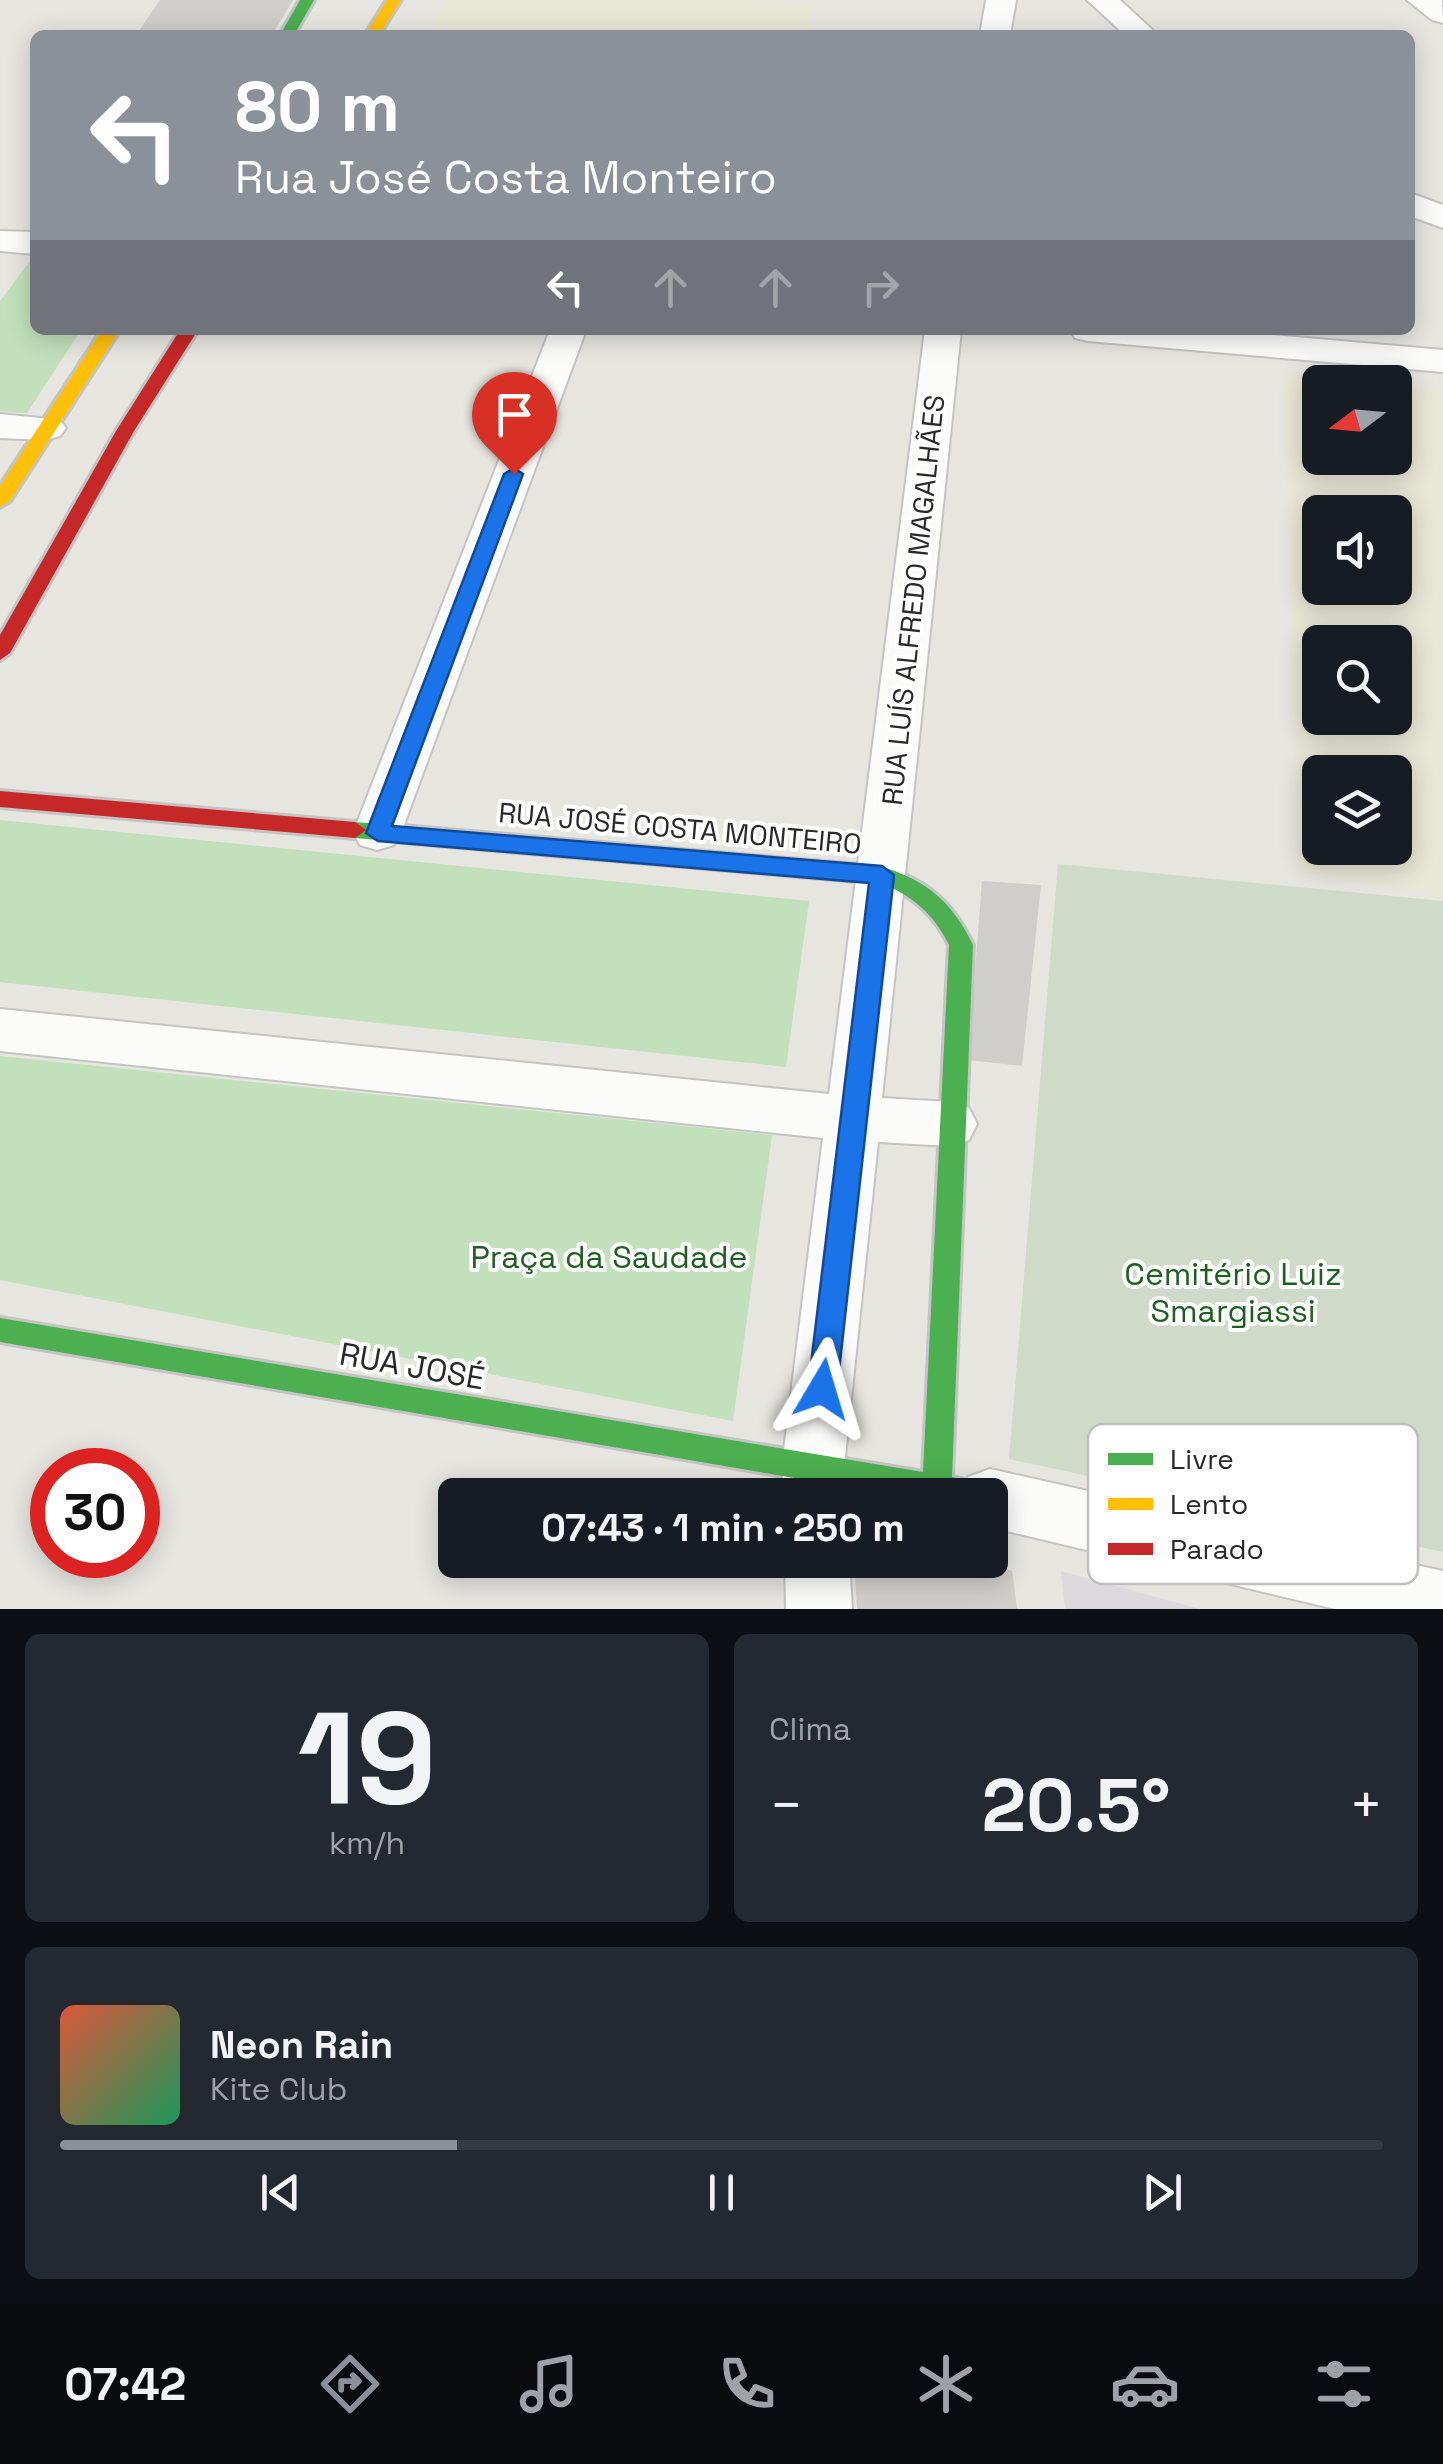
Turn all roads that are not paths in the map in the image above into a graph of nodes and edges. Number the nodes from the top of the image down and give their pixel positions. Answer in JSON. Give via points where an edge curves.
{"nodes":[{"id":1,"x":307,"y":0,"type":"edge"},
{"id":2,"x":394,"y":0,"type":"edge"},
{"id":3,"x":1001,"y":0,"type":"edge"},
{"id":4,"x":1102,"y":0,"type":"edge"},
{"id":5,"x":1422,"y":0,"type":"edge"},
{"id":6,"x":1443,"y":14,"type":"edge"},
{"id":7,"x":290,"y":30,"type":"edge"},
{"id":8,"x":375,"y":30,"type":"edge"},
{"id":9,"x":996,"y":30,"type":"edge"},
{"id":10,"x":1137,"y":30,"type":"edge"},
{"id":11,"x":1415,"y":206,"type":"edge"},
{"id":12,"x":1443,"y":218,"type":"edge"},
{"id":13,"x":108,"y":335,"type":"edge"},
{"id":14,"x":185,"y":335,"type":"edge"},
{"id":15,"x":566,"y":335,"type":"edge"},
{"id":16,"x":942,"y":335,"type":"edge"},
{"id":17,"x":1145,"y":335,"type":"edge"},
{"id":18,"x":1443,"y":361,"type":"edge"},
{"id":19,"x":0,"y":426,"type":"edge"},
{"id":20,"x":56,"y":429,"type":"junction"},
{"id":21,"x":0,"y":501,"type":"edge"},
{"id":22,"x":0,"y":652,"type":"edge"},
{"id":23,"x":0,"y":799,"type":"edge"},
{"id":24,"x":378,"y":833,"type":"junction"},
{"id":25,"x":882,"y":875,"type":"junction"},
{"id":26,"x":0,"y":1030,"type":"edge"},
{"id":27,"x":854,"y":1119,"type":"junction"},
{"id":28,"x":950,"y":1124,"type":"junction"},
{"id":29,"x":0,"y":1330,"type":"edge"},
{"id":30,"x":803,"y":1478,"type":"edge"},
{"id":31,"x":814,"y":1478,"type":"edge"},
{"id":32,"x":963,"y":1478,"type":"edge"},
{"id":33,"x":1008,"y":1502,"type":"edge"},
{"id":34,"x":1088,"y":1521,"type":"edge"},
{"id":35,"x":818,"y":1578,"type":"edge"},
{"id":36,"x":1357,"y":1584,"type":"edge"},
{"id":37,"x":1443,"y":1604,"type":"edge"},
{"id":38,"x":819,"y":1609,"type":"edge"}],
"edges":[{"from":1,"to":7,"type":"street"},
{"from":2,"to":8,"type":"street"},
{"from":3,"to":9,"type":"street"},
{"from":4,"to":10,"type":"street"},
{"from":5,"to":6,"type":"street"},
{"from":11,"to":12,"type":"street"},
{"from":13,"to":20,"type":"street"},
{"from":14,"to":22,"type":"street","via":[[115,430]]},
{"from":15,"to":24,"type":"street"},
{"from":16,"to":25,"type":"street","name":"RUA LUÍS ALFREDO MAGALHÃES"},
{"from":17,"to":18,"type":"street"},
{"from":19,"to":20,"type":"street"},
{"from":20,"to":21,"type":"street"},
{"from":23,"to":24,"type":"street","name":"RUA JOSÉ COSTA MONTEIRO"},
{"from":24,"to":25,"type":"street","name":"RUA JOSÉ COSTA MONTEIRO"},
{"from":25,"to":27,"type":"street","name":"RUA LUÍS ALFREDO MAGALHÃES"},
{"from":25,"to":28,"type":"street","name":"RUA JOSÉ COSTA MONTEIRO","via":[[920,887],[949,914],[960,945]]},
{"from":26,"to":27,"type":"street"},
{"from":27,"to":28,"type":"street"},
{"from":27,"to":31,"type":"street","name":"RUA LUÍS ALFREDO MAGALHÃES"},
{"from":28,"to":32,"type":"street","name":"RUA JOSÉ COSTA MONTEIRO"},
{"from":29,"to":30,"type":"street","name":"RUA JOSÉ"},
{"from":33,"to":34,"type":"street"},
{"from":35,"to":38,"type":"street"},
{"from":36,"to":37,"type":"street"}]}
